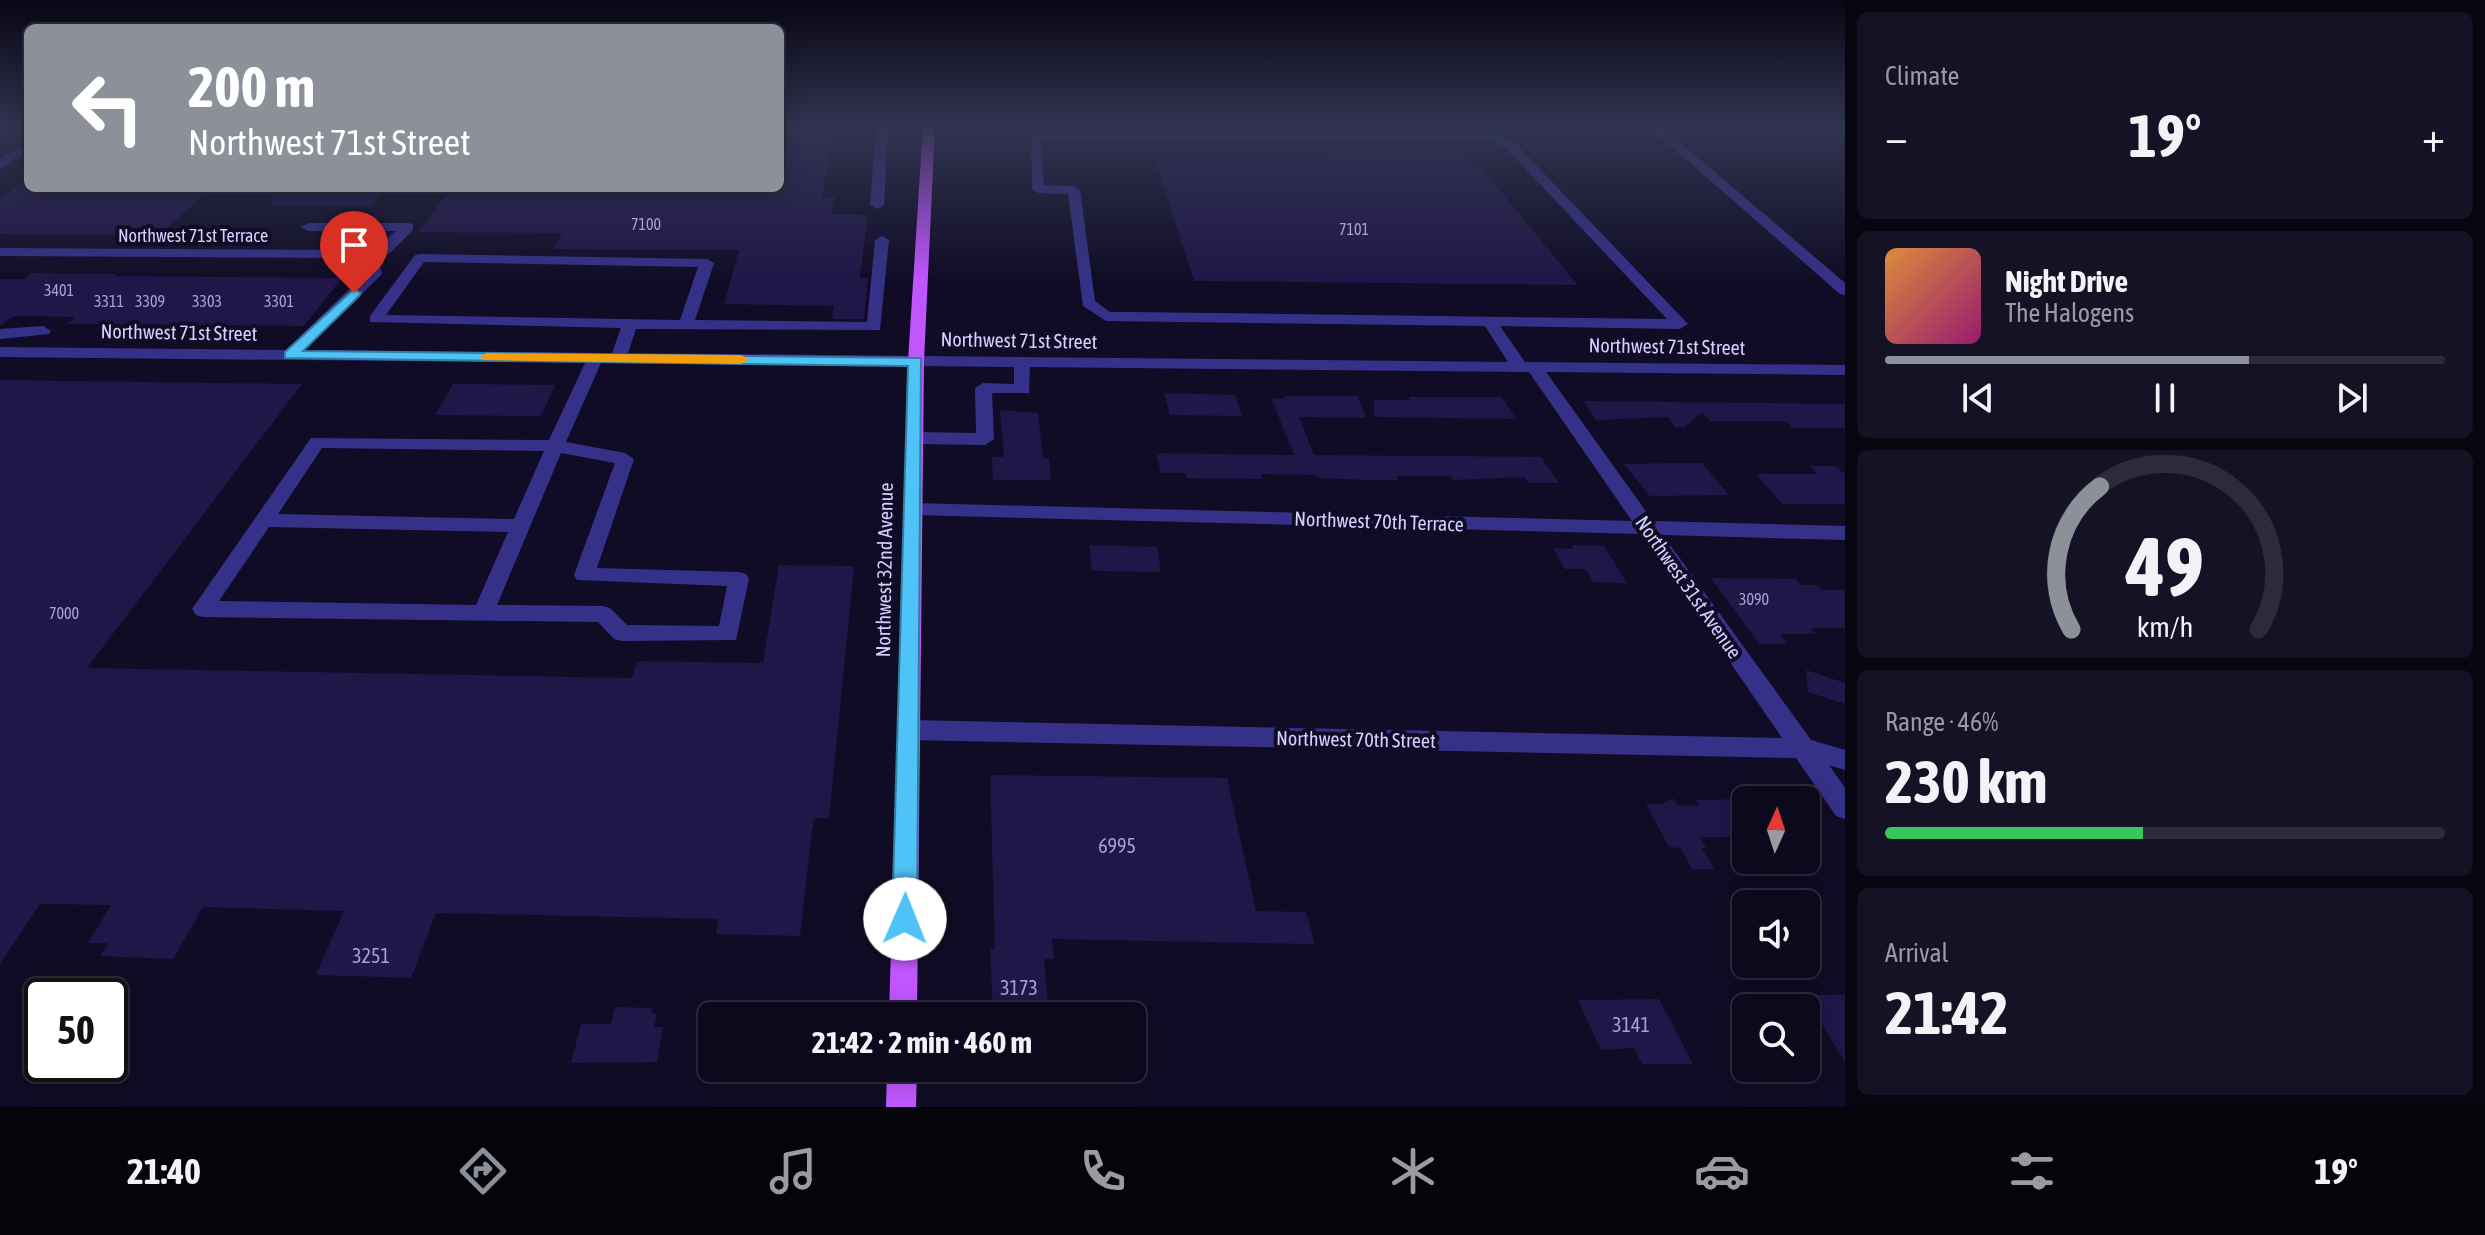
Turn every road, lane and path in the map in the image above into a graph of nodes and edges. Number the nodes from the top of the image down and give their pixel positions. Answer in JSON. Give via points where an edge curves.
{"nodes":[{"id":1,"x":879,"y":178,"type":"edge"},
{"id":2,"x":926,"y":178,"type":"edge"},
{"id":3,"x":1037,"y":178,"type":"edge"},
{"id":4,"x":1541,"y":178,"type":"edge"},
{"id":5,"x":1714,"y":178,"type":"edge"},
{"id":6,"x":877,"y":205,"type":"dead end"},
{"id":7,"x":308,"y":227,"type":"dead end"},
{"id":8,"x":882,"y":240,"type":"dead end"},
{"id":9,"x":0,"y":252,"type":"edge"},
{"id":10,"x":373,"y":266,"type":"junction"},
{"id":11,"x":1845,"y":291,"type":"edge"},
{"id":12,"x":1489,"y":321,"type":"junction"},
{"id":13,"x":630,"y":324,"type":"junction"},
{"id":14,"x":686,"y":325,"type":"junction"},
{"id":15,"x":43,"y":331,"type":"dead end"},
{"id":16,"x":0,"y":334,"type":"edge"},
{"id":17,"x":0,"y":352,"type":"edge"},
{"id":18,"x":290,"y":355,"type":"junction"},
{"id":19,"x":595,"y":358,"type":"junction"},
{"id":20,"x":618,"y":358,"type":"junction"},
{"id":21,"x":916,"y":361,"type":"junction"},
{"id":22,"x":1022,"y":362,"type":"junction"},
{"id":23,"x":1527,"y":367,"type":"junction"},
{"id":24,"x":1845,"y":370,"type":"edge"},
{"id":25,"x":914,"y":438,"type":"junction"},
{"id":26,"x":555,"y":446,"type":"junction"},
{"id":27,"x":913,"y":509,"type":"junction"},
{"id":28,"x":263,"y":520,"type":"junction"},
{"id":29,"x":521,"y":526,"type":"junction"},
{"id":30,"x":1648,"y":528,"type":"junction"},
{"id":31,"x":1845,"y":533,"type":"edge"},
{"id":32,"x":483,"y":612,"type":"junction"},
{"id":33,"x":909,"y":730,"type":"junction"},
{"id":34,"x":1803,"y":748,"type":"junction"},
{"id":35,"x":1845,"y":760,"type":"edge"},
{"id":36,"x":1845,"y":808,"type":"edge"},
{"id":37,"x":903,"y":1002,"type":"edge"},
{"id":38,"x":902,"y":1082,"type":"edge"},
{"id":39,"x":901,"y":1107,"type":"edge"}],
"edges":[{"from":1,"to":6,"type":"street"},
{"from":2,"to":21,"type":"main road","name":"Northwest 32nd Avenue"},
{"from":3,"to":12,"type":"street","via":[[1038,189],[1074,190],[1088,303],[1106,316]]},
{"from":4,"to":12,"type":"street","via":[[1680,324]]},
{"from":5,"to":11,"type":"street"},
{"from":7,"to":10,"type":"street","via":[[408,227]]},
{"from":8,"to":14,"type":"street","via":[[874,327]]},
{"from":9,"to":10,"type":"street","name":"Northwest 71st Terrace","via":[[349,254]]},
{"from":10,"to":18,"type":"street"},
{"from":12,"to":23,"type":"street","name":"Northwest 31st Avenue"},
{"from":13,"to":14,"type":"street"},
{"from":13,"to":14,"type":"street","via":[[375,319],[420,258],[707,263]]},
{"from":13,"to":20,"type":"street"},
{"from":15,"to":16,"type":"street"},
{"from":17,"to":18,"type":"street","name":"Northwest 71st Street"},
{"from":18,"to":19,"type":"street","name":"Northwest 71st Street"},
{"from":19,"to":20,"type":"street","name":"Northwest 71st Street"},
{"from":19,"to":26,"type":"street"},
{"from":20,"to":21,"type":"street","name":"Northwest 71st Street"},
{"from":21,"to":22,"type":"street","name":"Northwest 71st Street"},
{"from":21,"to":25,"type":"main road","name":"Northwest 32nd Avenue"},
{"from":22,"to":23,"type":"street","name":"Northwest 71st Street"},
{"from":22,"to":25,"type":"street","via":[[1023,389],[983,388],[985,439]]},
{"from":23,"to":24,"type":"street","name":"Northwest 71st Street"},
{"from":23,"to":30,"type":"street","name":"Northwest 31st Avenue"},
{"from":25,"to":27,"type":"main road","name":"Northwest 32nd Avenue"},
{"from":26,"to":28,"type":"street","via":[[317,442]]},
{"from":26,"to":29,"type":"street"},
{"from":26,"to":32,"type":"street","via":[[625,459],[584,575],[739,579],[728,634],[622,633],[603,614]]},
{"from":27,"to":30,"type":"street","name":"Northwest 70th Terrace"},
{"from":27,"to":33,"type":"main road","name":"Northwest 32nd Avenue"},
{"from":28,"to":29,"type":"street"},
{"from":28,"to":32,"type":"street","via":[[203,609]]},
{"from":29,"to":32,"type":"street"},
{"from":30,"to":31,"type":"street","name":"Northwest 70th Terrace"},
{"from":30,"to":34,"type":"street","name":"Northwest 31st Avenue"},
{"from":33,"to":34,"type":"street","name":"Northwest 70th Street"},
{"from":33,"to":37,"type":"main road","name":"Northwest 32nd Avenue"},
{"from":34,"to":35,"type":"street","name":"Northwest 70th Street"},
{"from":34,"to":36,"type":"street","name":"Northwest 31st Avenue"},
{"from":38,"to":39,"type":"main road"}]}
